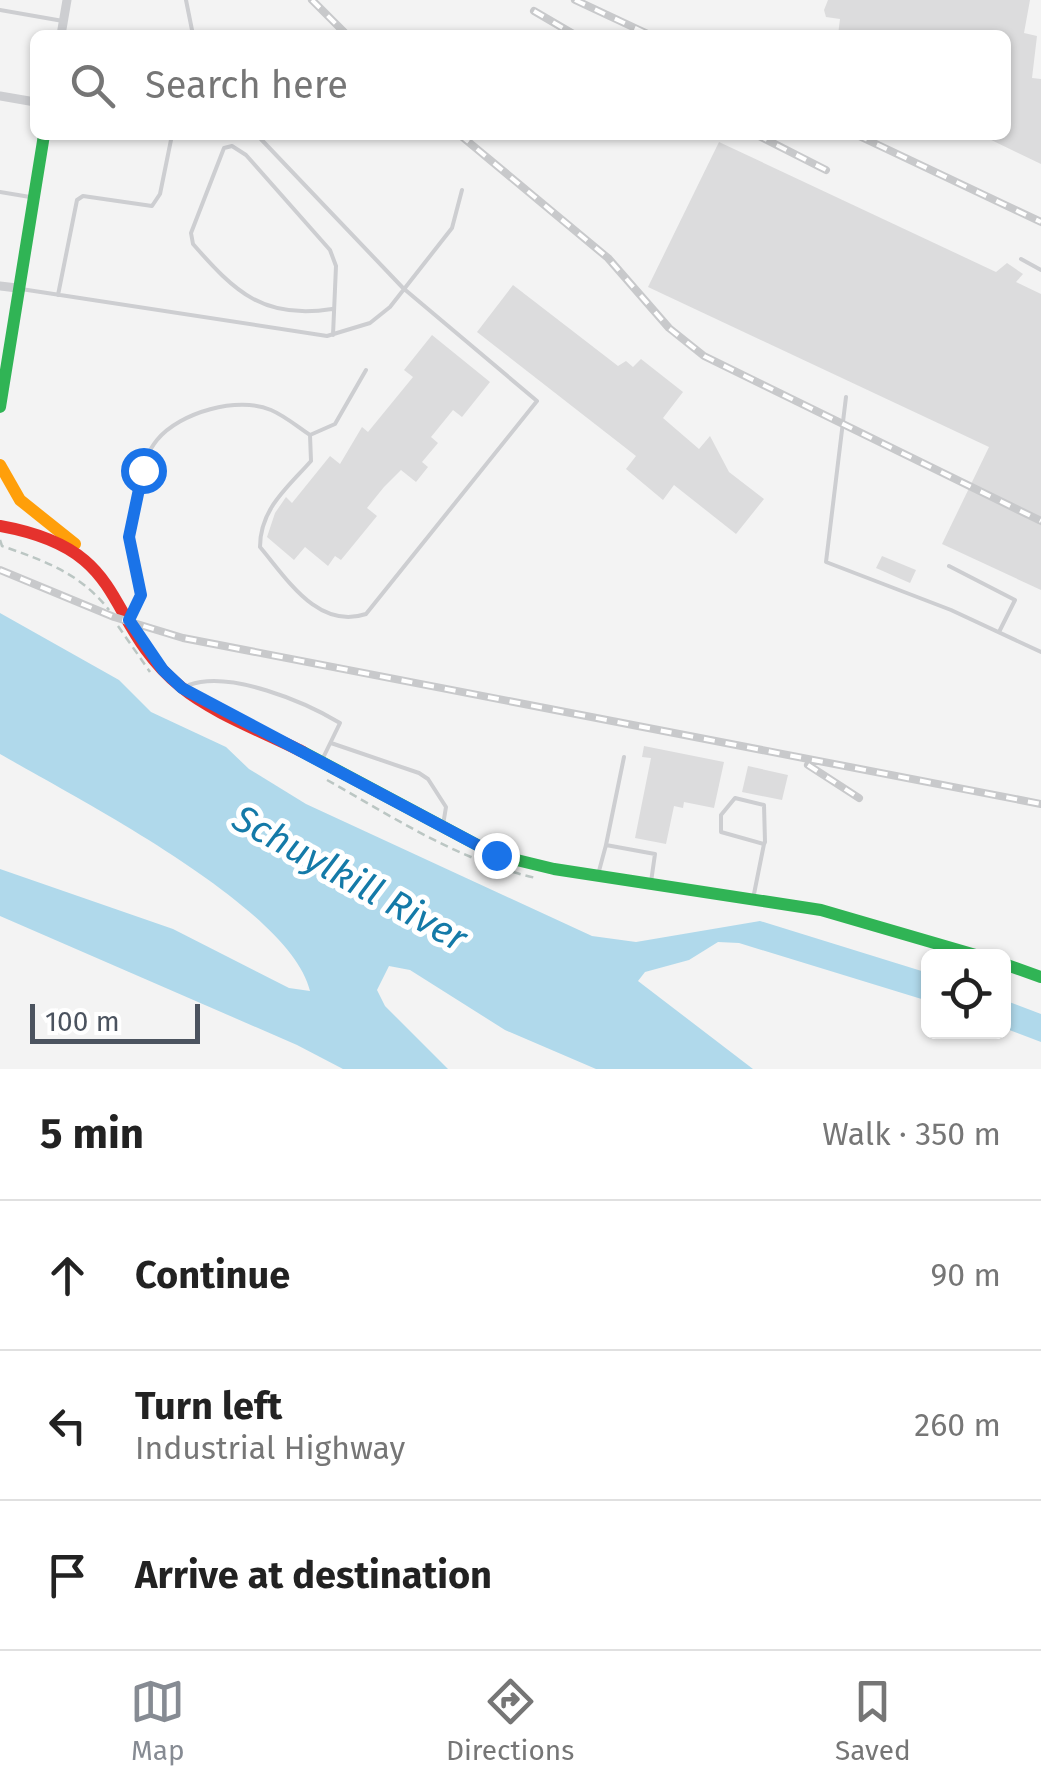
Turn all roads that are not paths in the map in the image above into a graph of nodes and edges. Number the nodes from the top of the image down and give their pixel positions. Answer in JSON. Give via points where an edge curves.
{"nodes":[{"id":1,"x":67,"y":0,"type":"edge"},
{"id":2,"x":186,"y":0,"type":"edge"},
{"id":3,"x":0,"y":10,"type":"edge"},
{"id":4,"x":63,"y":21,"type":"junction"},
{"id":5,"x":62,"y":30,"type":"edge"},
{"id":6,"x":193,"y":30,"type":"edge"},
{"id":7,"x":0,"y":96,"type":"edge"},
{"id":8,"x":30,"y":101,"type":"edge"},
{"id":9,"x":43,"y":140,"type":"edge"},
{"id":10,"x":171,"y":140,"type":"edge"},
{"id":11,"x":262,"y":140,"type":"edge"},
{"id":12,"x":462,"y":190,"type":"dead end"},
{"id":13,"x":0,"y":192,"type":"edge"},
{"id":14,"x":33,"y":198,"type":"junction"},
{"id":15,"x":1021,"y":259,"type":"dead end"},
{"id":16,"x":1041,"y":270,"type":"edge"},
{"id":17,"x":0,"y":286,"type":"edge"},
{"id":18,"x":17,"y":288,"type":"junction"},
{"id":19,"x":403,"y":288,"type":"junction"},
{"id":20,"x":58,"y":295,"type":"junction"},
{"id":21,"x":332,"y":309,"type":"junction"},
{"id":22,"x":333,"y":335,"type":"junction"},
{"id":23,"x":366,"y":370,"type":"dead end"},
{"id":24,"x":846,"y":397,"type":"dead end"},
{"id":25,"x":0,"y":407,"type":"edge"},
{"id":26,"x":310,"y":436,"type":"junction"},
{"id":27,"x":0,"y":465,"type":"edge"},
{"id":28,"x":0,"y":526,"type":"edge"},
{"id":29,"x":949,"y":566,"type":"dead end"},
{"id":30,"x":101,"y":571,"type":"junction"},
{"id":31,"x":129,"y":620,"type":"junction"},
{"id":32,"x":999,"y":632,"type":"junction"},
{"id":33,"x":1041,"y":652,"type":"edge"},
{"id":34,"x":183,"y":688,"type":"junction"},
{"id":35,"x":331,"y":743,"type":"junction"},
{"id":36,"x":624,"y":758,"type":"dead end"},
{"id":37,"x":320,"y":764,"type":"junction"},
{"id":38,"x":443,"y":830,"type":"junction"},
{"id":39,"x":764,"y":844,"type":"junction"},
{"id":40,"x":606,"y":845,"type":"junction"},
{"id":41,"x":598,"y":876,"type":"junction"},
{"id":42,"x":651,"y":884,"type":"junction"},
{"id":43,"x":753,"y":898,"type":"junction"},
{"id":44,"x":956,"y":949,"type":"edge"},
{"id":45,"x":1011,"y":966,"type":"edge"},
{"id":46,"x":1041,"y":976,"type":"edge"}],
"edges":[{"from":1,"to":4,"type":"street"},
{"from":2,"to":6,"type":"lane"},
{"from":3,"to":4,"type":"lane"},
{"from":4,"to":5,"type":"street"},
{"from":7,"to":8,"type":"street"},
{"from":9,"to":14,"type":"street"},
{"from":10,"to":20,"type":"lane","via":[[152,206],[77,200]]},
{"from":11,"to":19,"type":"lane"},
{"from":12,"to":19,"type":"lane","via":[[452,228]]},
{"from":13,"to":14,"type":"lane"},
{"from":14,"to":18,"type":"street"},
{"from":15,"to":16,"type":"lane"},
{"from":17,"to":18,"type":"street"},
{"from":18,"to":20,"type":"lane"},
{"from":18,"to":25,"type":"street"},
{"from":19,"to":22,"type":"lane","via":[[370,323]]},
{"from":19,"to":26,"type":"lane","via":[[536,400],[366,614],[349,620],[300,594],[260,547],[269,508],[312,461]]},
{"from":20,"to":22,"type":"lane"},
{"from":21,"to":21,"type":"lane","via":[[336,266],[330,250],[246,155],[224,148],[193,244],[243,295],[268,307],[294,314]]},
{"from":21,"to":22,"type":"lane"},
{"from":23,"to":26,"type":"lane","via":[[336,424]]},
{"from":24,"to":32,"type":"lane","via":[[826,562]]},
{"from":26,"to":31,"type":"lane","via":[[270,409],[227,406],[197,413],[158,439],[132,513],[129,537],[141,595]]},
{"from":27,"to":30,"type":"street","via":[[22,502],[58,526]]},
{"from":28,"to":30,"type":"street","via":[[46,534]]},
{"from":29,"to":32,"type":"lane","via":[[1015,600]]},
{"from":30,"to":31,"type":"street"},
{"from":31,"to":34,"type":"street"},
{"from":32,"to":33,"type":"lane"},
{"from":34,"to":35,"type":"lane","via":[[208,682],[301,699],[340,723]]},
{"from":34,"to":37,"type":"street"},
{"from":35,"to":37,"type":"lane"},
{"from":35,"to":38,"type":"lane","via":[[428,780],[446,807]]},
{"from":36,"to":40,"type":"lane"},
{"from":37,"to":38,"type":"street"},
{"from":38,"to":41,"type":"street","via":[[496,855]]},
{"from":39,"to":39,"type":"lane","via":[[764,805],[735,798],[721,815],[721,832]]},
{"from":39,"to":43,"type":"lane"},
{"from":40,"to":41,"type":"lane"},
{"from":40,"to":42,"type":"lane","via":[[655,854]]},
{"from":41,"to":42,"type":"street"},
{"from":42,"to":43,"type":"street"},
{"from":43,"to":44,"type":"street"},
{"from":45,"to":46,"type":"street"}]}
